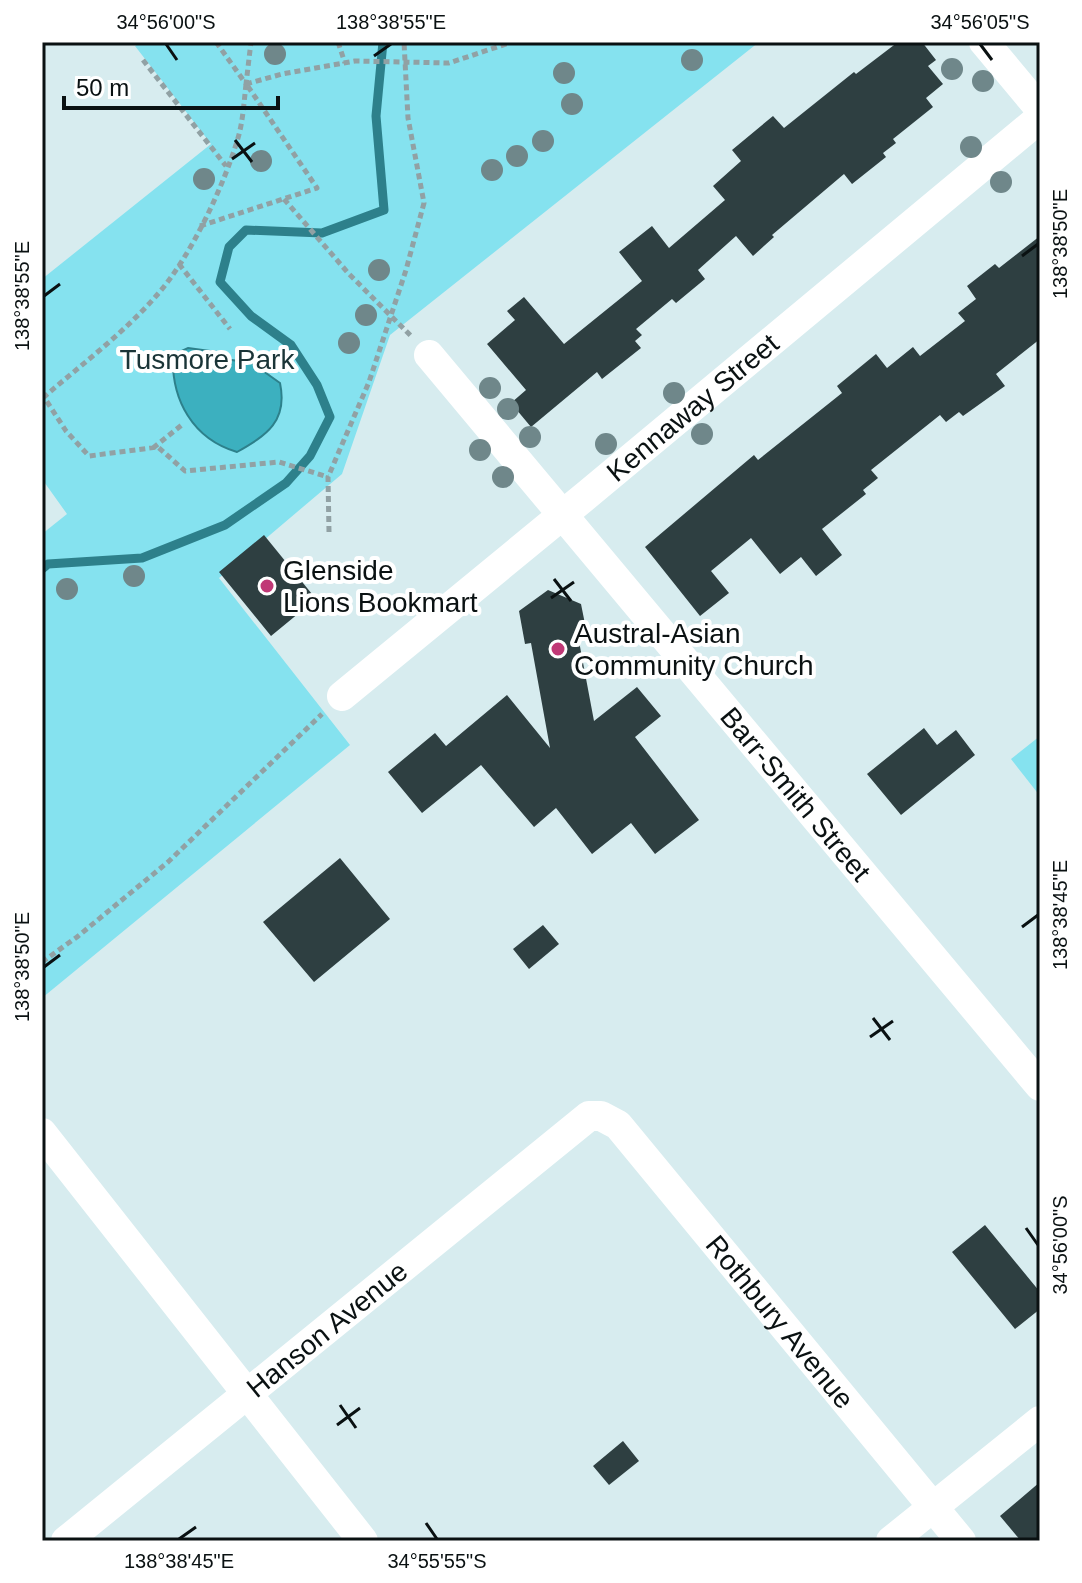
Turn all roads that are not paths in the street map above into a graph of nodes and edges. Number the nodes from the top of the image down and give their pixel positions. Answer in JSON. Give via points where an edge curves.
{"nodes":[{"id":1,"x":984,"y":42,"type":"edge"},
{"id":2,"x":1040,"y":109,"type":"edge"},
{"id":3,"x":1040,"y":118,"type":"edge"},
{"id":4,"x":429,"y":355,"type":"road end"},
{"id":5,"x":563,"y":515,"type":"junction"},
{"id":6,"x":342,"y":696,"type":"road end"},
{"id":7,"x":1040,"y":1086,"type":"edge"},
{"id":8,"x":589,"y":1116,"type":"joint"},
{"id":9,"x":42,"y":1133,"type":"edge"},
{"id":10,"x":245,"y":1394,"type":"junction"},
{"id":11,"x":1040,"y":1421,"type":"edge"},
{"id":12,"x":933,"y":1507,"type":"junction"},
{"id":13,"x":66,"y":1541,"type":"edge"},
{"id":14,"x":363,"y":1541,"type":"edge"},
{"id":15,"x":891,"y":1541,"type":"edge"},
{"id":16,"x":961,"y":1541,"type":"edge"}],
"edges":[{"from":1,"to":2,"type":"street"},
{"from":3,"to":5,"type":"street","name":"Kennaway Street"},
{"from":4,"to":5,"type":"street","name":"Barr-Smith Street"},
{"from":5,"to":6,"type":"street","name":"Kennaway Street"},
{"from":5,"to":7,"type":"street","name":"Barr-Smith Street"},
{"from":8,"to":10,"type":"street","name":"Hanson Avenue"},
{"from":8,"to":12,"type":"street","name":"Rothbury Avenue","via":[[618,1125]]},
{"from":9,"to":10,"type":"street"},
{"from":10,"to":13,"type":"street","name":"Hanson Avenue"},
{"from":10,"to":14,"type":"street"},
{"from":11,"to":12,"type":"street"},
{"from":12,"to":15,"type":"street"},
{"from":12,"to":16,"type":"street","name":"Rothbury Avenue"}]}
